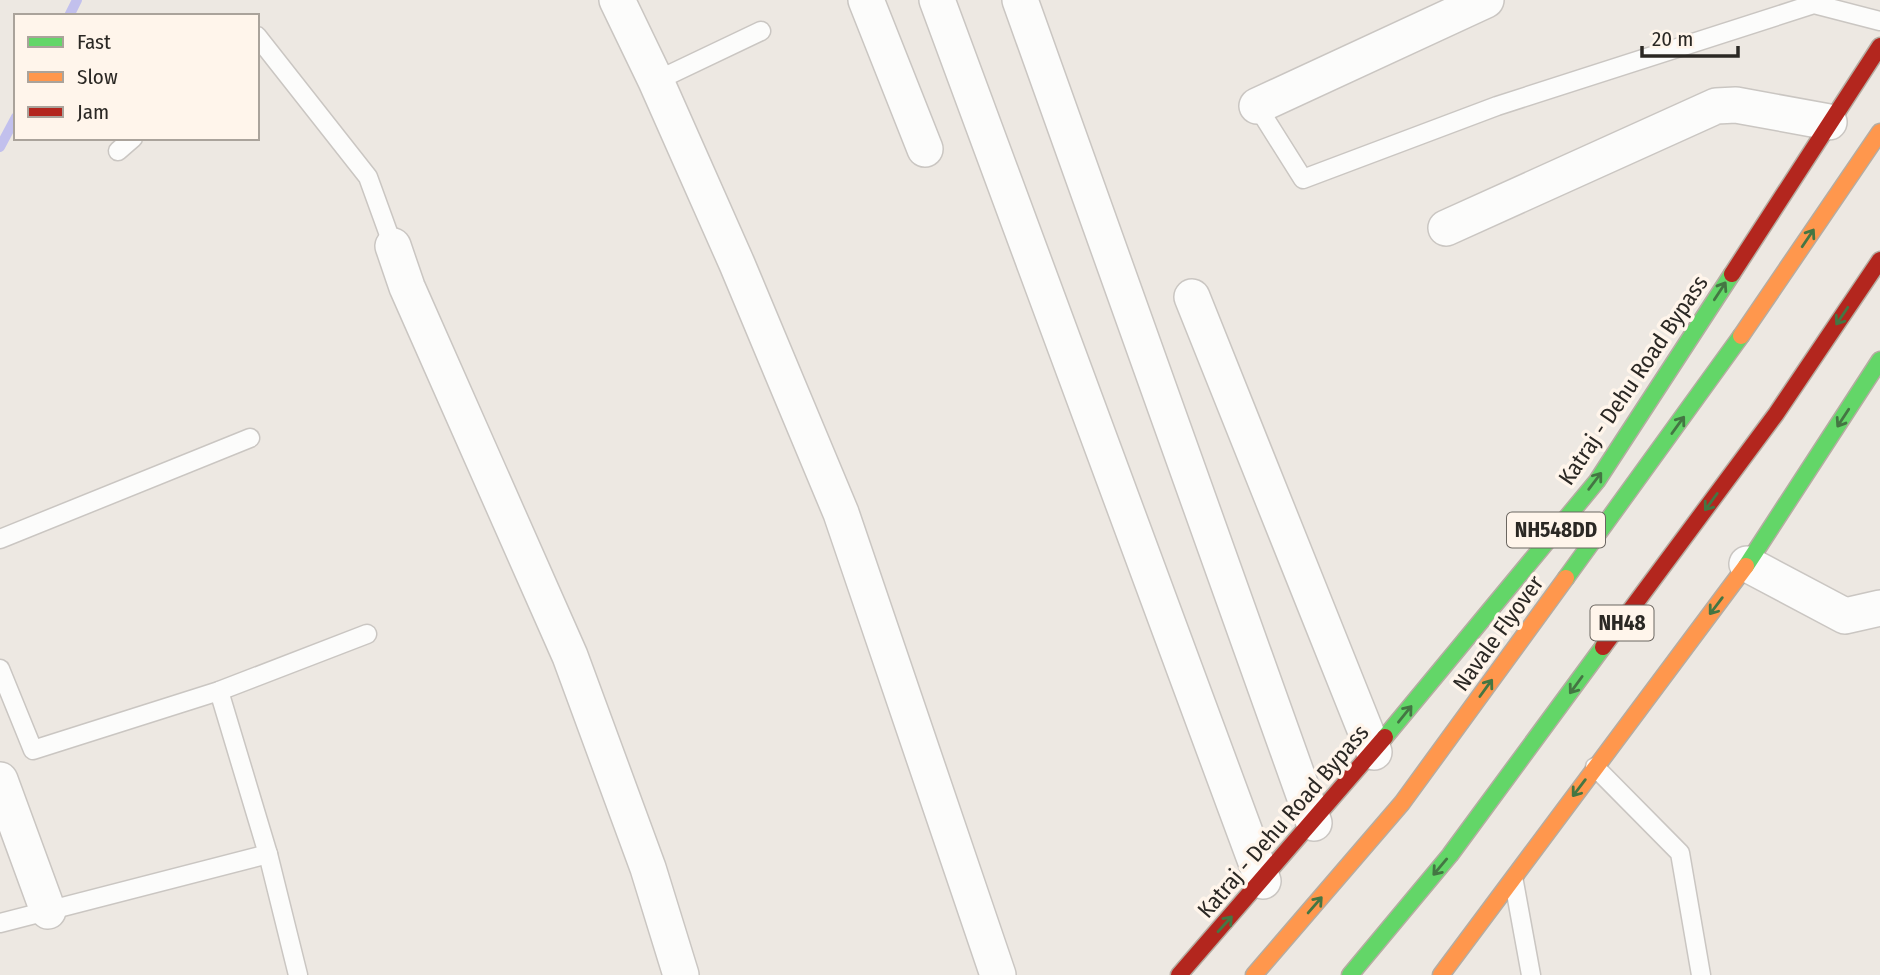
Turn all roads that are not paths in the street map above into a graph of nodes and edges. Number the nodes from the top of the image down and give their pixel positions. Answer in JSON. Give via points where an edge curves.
{"nodes":[{"id":1,"x":617,"y":0,"type":"edge"},
{"id":2,"x":866,"y":0,"type":"edge"},
{"id":3,"x":937,"y":0,"type":"edge"},
{"id":4,"x":1020,"y":0,"type":"edge"},
{"id":5,"x":1486,"y":0,"type":"edge"},
{"id":6,"x":1880,"y":21,"type":"edge"},
{"id":7,"x":761,"y":31,"type":"dead end"},
{"id":8,"x":259,"y":39,"type":"edge"},
{"id":9,"x":1880,"y":46,"type":"edge"},
{"id":10,"x":656,"y":81,"type":"junction"},
{"id":11,"x":1257,"y":106,"type":"joint"},
{"id":12,"x":1829,"y":122,"type":"junction"},
{"id":13,"x":1880,"y":132,"type":"edge"},
{"id":14,"x":130,"y":140,"type":"edge"},
{"id":15,"x":925,"y":149,"type":"dead end"},
{"id":16,"x":118,"y":151,"type":"dead end"},
{"id":17,"x":1446,"y":228,"type":"dead end"},
{"id":18,"x":393,"y":246,"type":"joint"},
{"id":19,"x":1880,"y":260,"type":"edge"},
{"id":20,"x":1192,"y":297,"type":"dead end"},
{"id":21,"x":1880,"y":360,"type":"edge"},
{"id":22,"x":250,"y":438,"type":"dead end"},
{"id":23,"x":0,"y":539,"type":"edge"},
{"id":24,"x":1747,"y":564,"type":"junction"},
{"id":25,"x":1880,"y":608,"type":"edge"},
{"id":26,"x":367,"y":634,"type":"dead end"},
{"id":27,"x":0,"y":669,"type":"edge"},
{"id":28,"x":219,"y":691,"type":"junction"},
{"id":29,"x":1374,"y":752,"type":"junction"},
{"id":30,"x":1595,"y":767,"type":"junction"},
{"id":31,"x":0,"y":780,"type":"edge"},
{"id":32,"x":1314,"y":822,"type":"junction"},
{"id":33,"x":268,"y":854,"type":"junction"},
{"id":34,"x":1513,"y":878,"type":"junction"},
{"id":35,"x":1263,"y":881,"type":"junction"},
{"id":36,"x":48,"y":911,"type":"junction"},
{"id":37,"x":0,"y":923,"type":"edge"},
{"id":38,"x":298,"y":975,"type":"edge"},
{"id":39,"x":681,"y":975,"type":"edge"},
{"id":40,"x":999,"y":975,"type":"edge"},
{"id":41,"x":1179,"y":975,"type":"edge"},
{"id":42,"x":1254,"y":975,"type":"edge"},
{"id":43,"x":1350,"y":975,"type":"edge"},
{"id":44,"x":1441,"y":975,"type":"edge"},
{"id":45,"x":1531,"y":975,"type":"edge"},
{"id":46,"x":1701,"y":975,"type":"edge"}],
"edges":[{"from":1,"to":10,"type":"street"},
{"from":2,"to":15,"type":"street"},
{"from":3,"to":35,"type":"street"},
{"from":4,"to":32,"type":"street"},
{"from":5,"to":11,"type":"street"},
{"from":6,"to":11,"type":"lane","via":[[1814,4],[1497,106],[1303,179]]},
{"from":7,"to":10,"type":"lane"},
{"from":8,"to":18,"type":"lane","via":[[368,177]]},
{"from":9,"to":12,"type":"highway","name":"Katraj - Dehu Road Bypass","number":"NH548DD"},
{"from":10,"to":40,"type":"street","via":[[841,513]]},
{"from":12,"to":17,"type":"street","via":[[1736,105],[1716,106]]},
{"from":29,"to":12,"type":"highway","name":"Katraj - Dehu Road Bypass","number":"NH548DD","one_way":true,"via":[[1597,481]]},
{"from":42,"to":13,"type":"highway","name":"Navale Flyover","one_way":true,"via":[[1402,803],[1716,372]]},
{"from":14,"to":16,"type":"lane"},
{"from":18,"to":39,"type":"street","via":[[570,656],[648,868]]},
{"from":19,"to":43,"type":"highway","number":"NH48","one_way":true,"via":[[1776,414],[1450,855]]},
{"from":20,"to":29,"type":"street"},
{"from":21,"to":24,"type":"highway","one_way":true},
{"from":22,"to":23,"type":"lane"},
{"from":24,"to":25,"type":"street","via":[[1845,616]]},
{"from":24,"to":30,"type":"highway","one_way":true},
{"from":26,"to":28,"type":"lane"},
{"from":27,"to":28,"type":"lane","via":[[33,750]]},
{"from":28,"to":33,"type":"lane"},
{"from":29,"to":32,"type":"highway","name":"Katraj - Dehu Road Bypass","number":"NH548DD"},
{"from":30,"to":34,"type":"highway","one_way":true},
{"from":30,"to":46,"type":"lane","via":[[1680,853]]},
{"from":31,"to":36,"type":"street"},
{"from":32,"to":35,"type":"highway","name":"Katraj - Dehu Road Bypass","number":"NH548DD"},
{"from":33,"to":36,"type":"lane"},
{"from":33,"to":38,"type":"lane"},
{"from":34,"to":44,"type":"highway"},
{"from":34,"to":45,"type":"lane"},
{"from":41,"to":35,"type":"highway","name":"Katraj - Dehu Road Bypass","number":"NH548DD","one_way":true},
{"from":36,"to":37,"type":"lane"}]}
